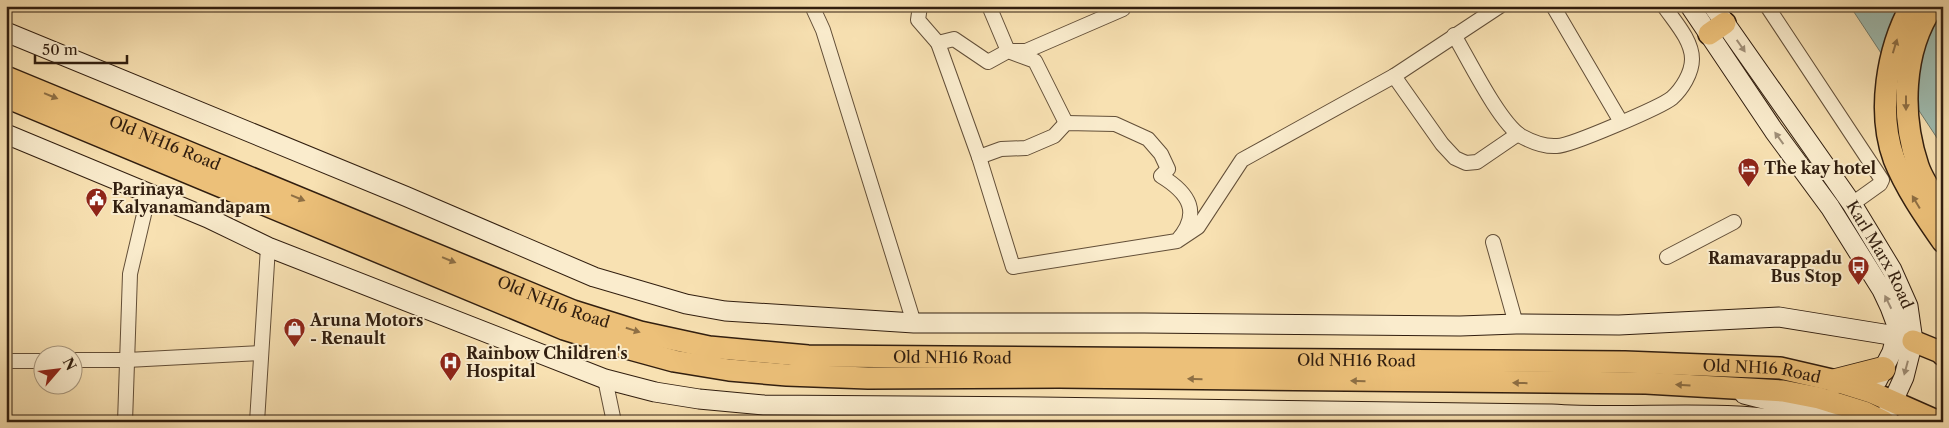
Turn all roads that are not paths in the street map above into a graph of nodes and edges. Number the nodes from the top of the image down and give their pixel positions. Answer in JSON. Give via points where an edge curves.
{"nodes":[{"id":1,"x":812,"y":6,"type":"edge"},
{"id":2,"x":920,"y":6,"type":"edge"},
{"id":3,"x":989,"y":6,"type":"edge"},
{"id":4,"x":1124,"y":6,"type":"edge"},
{"id":5,"x":1500,"y":6,"type":"edge"},
{"id":6,"x":1553,"y":6,"type":"edge"},
{"id":7,"x":1664,"y":6,"type":"edge"},
{"id":8,"x":1690,"y":6,"type":"edge"},
{"id":9,"x":1767,"y":6,"type":"edge"},
{"id":10,"x":1910,"y":6,"type":"edge"},
{"id":11,"x":1933,"y":6,"type":"edge"},
{"id":12,"x":1716,"y":21,"type":"edge"},
{"id":13,"x":6,"y":32,"type":"edge"},
{"id":14,"x":1454,"y":35,"type":"junction"},
{"id":15,"x":938,"y":42,"type":"junction"},
{"id":16,"x":1008,"y":51,"type":"junction"},
{"id":17,"x":1394,"y":76,"type":"junction"},
{"id":18,"x":6,"y":77,"type":"edge"},
{"id":19,"x":6,"y":97,"type":"edge"},
{"id":20,"x":1621,"y":122,"type":"junction"},
{"id":21,"x":1066,"y":123,"type":"junction"},
{"id":22,"x":6,"y":134,"type":"edge"},
{"id":23,"x":1518,"y":134,"type":"junction"},
{"id":24,"x":979,"y":157,"type":"junction"},
{"id":25,"x":149,"y":193,"type":"junction"},
{"id":26,"x":1852,"y":204,"type":"junction"},
{"id":27,"x":1943,"y":209,"type":"edge"},
{"id":28,"x":1734,"y":222,"type":"dead end"},
{"id":29,"x":1177,"y":241,"type":"junction"},
{"id":30,"x":1493,"y":242,"type":"dead end"},
{"id":31,"x":1943,"y":242,"type":"edge"},
{"id":32,"x":268,"y":247,"type":"junction"},
{"id":33,"x":1667,"y":257,"type":"dead end"},
{"id":34,"x":914,"y":323,"type":"junction"},
{"id":35,"x":1516,"y":324,"type":"junction"},
{"id":36,"x":1904,"y":338,"type":"junction"},
{"id":37,"x":261,"y":353,"type":"junction"},
{"id":38,"x":1943,"y":355,"type":"edge"},
{"id":39,"x":82,"y":360,"type":"edge"},
{"id":40,"x":127,"y":360,"type":"junction"},
{"id":41,"x":6,"y":361,"type":"edge"},
{"id":42,"x":32,"y":361,"type":"edge"},
{"id":43,"x":1883,"y":369,"type":"junction"},
{"id":44,"x":604,"y":379,"type":"junction"},
{"id":45,"x":1836,"y":381,"type":"junction"},
{"id":46,"x":1893,"y":402,"type":"junction"},
{"id":47,"x":1858,"y":411,"type":"edge"},
{"id":48,"x":976,"y":414,"type":"edge"},
{"id":49,"x":1041,"y":414,"type":"edge"},
{"id":50,"x":1216,"y":416,"type":"edge"},
{"id":51,"x":1382,"y":417,"type":"edge"},
{"id":52,"x":1590,"y":419,"type":"edge"},
{"id":53,"x":125,"y":422,"type":"edge"},
{"id":54,"x":257,"y":422,"type":"edge"},
{"id":55,"x":614,"y":422,"type":"edge"},
{"id":56,"x":1884,"y":422,"type":"edge"},
{"id":57,"x":1939,"y":422,"type":"edge"}],
"edges":[{"from":1,"to":34,"type":"street","via":[[823,30]]},
{"from":2,"to":15,"type":"street","via":[[918,20]]},
{"from":3,"to":16,"type":"street"},
{"from":4,"to":16,"type":"street","via":[[1026,51]]},
{"from":5,"to":14,"type":"street"},
{"from":6,"to":20,"type":"street"},
{"from":7,"to":20,"type":"street","via":[[1689,46],[1692,59],[1689,73],[1670,100]]},
{"from":8,"to":12,"type":"street","name":"Karl Marx Road"},
{"from":9,"to":26,"type":"street","via":[[1882,180]]},
{"from":31,"to":10,"type":"main road","one_way":true,"via":[[1904,182],[1893,156],[1885,106],[1890,66]]},
{"from":11,"to":27,"type":"main road","one_way":true,"via":[[1916,42],[1905,103],[1909,136],[1918,168]]},
{"from":12,"to":26,"type":"street","name":"Karl Marx Road","one_way":true},
{"from":36,"to":12,"type":"street","name":"Karl Marx Road","one_way":true,"via":[[1882,290],[1830,207],[1774,131]]},
{"from":13,"to":34,"type":"street","via":[[610,282],[686,304],[725,311]]},
{"from":14,"to":17,"type":"street"},
{"from":14,"to":23,"type":"street","via":[[1497,109]]},
{"from":15,"to":16,"type":"street","via":[[954,39],[988,62]]},
{"from":15,"to":24,"type":"street"},
{"from":16,"to":21,"type":"street","via":[[1035,61]]},
{"from":17,"to":23,"type":"street","via":[[1455,158],[1466,163],[1476,162]]},
{"from":17,"to":29,"type":"street","via":[[1242,160],[1198,227]]},
{"from":18,"to":45,"type":"main road","name":"Old NH16 Road","one_way":true,"via":[[573,311],[640,332],[709,347],[808,356],[1625,362],[1780,368]]},
{"from":47,"to":19,"type":"main road","name":"Old NH16 Road","one_way":true,"via":[[1801,394],[1646,383],[868,378],[787,376],[674,361],[556,325]]},
{"from":20,"to":23,"type":"street","via":[[1573,143],[1557,146],[1540,145]]},
{"from":21,"to":24,"type":"street","via":[[1054,136],[1026,148],[1001,150]]},
{"from":21,"to":29,"type":"street","via":[[1115,124],[1148,139],[1161,154],[1168,170],[1161,176],[1188,200],[1191,219]]},
{"from":22,"to":25,"type":"street"},
{"from":24,"to":29,"type":"street","via":[[1013,267]]},
{"from":25,"to":32,"type":"street"},
{"from":25,"to":40,"type":"street","via":[[130,274]]},
{"from":26,"to":36,"type":"street","name":"Karl Marx Road","via":[[1892,270],[1908,306]]},
{"from":28,"to":33,"type":"street"},
{"from":30,"to":35,"type":"street"},
{"from":32,"to":37,"type":"street"},
{"from":32,"to":44,"type":"street"},
{"from":34,"to":35,"type":"street"},
{"from":35,"to":36,"type":"street","via":[[1619,325],[1779,317]]},
{"from":36,"to":38,"type":"main road"},
{"from":36,"to":43,"type":"street","name":"Karl Marx Road"},
{"from":36,"to":46,"type":"street","name":"Karl Marx Road","one_way":true,"via":[[1904,377]]},
{"from":37,"to":40,"type":"street"},
{"from":37,"to":54,"type":"street"},
{"from":39,"to":40,"type":"street"},
{"from":40,"to":53,"type":"street"},
{"from":41,"to":42,"type":"street"},
{"from":43,"to":45,"type":"highway"},
{"from":43,"to":47,"type":"street","name":"Karl Marx Road"},
{"from":44,"to":48,"type":"street","via":[[654,392],[764,406]]},
{"from":44,"to":55,"type":"street"},
{"from":45,"to":47,"type":"main road","name":"Old NH16 Road"},
{"from":46,"to":47,"type":"main road","name":"Old NH16 Road"},
{"from":46,"to":56,"type":"street","name":"Karl Marx Road"},
{"from":46,"to":57,"type":"main road","name":"Old NH16 Road"},
{"from":47,"to":52,"type":"street","via":[[1834,422],[1665,414]]},
{"from":47,"to":56,"type":"main road","name":"Old NH16 Road"},
{"from":48,"to":49,"type":"street"},
{"from":49,"to":50,"type":"street"},
{"from":50,"to":51,"type":"street"},
{"from":51,"to":52,"type":"street","via":[[1551,414]]}]}
